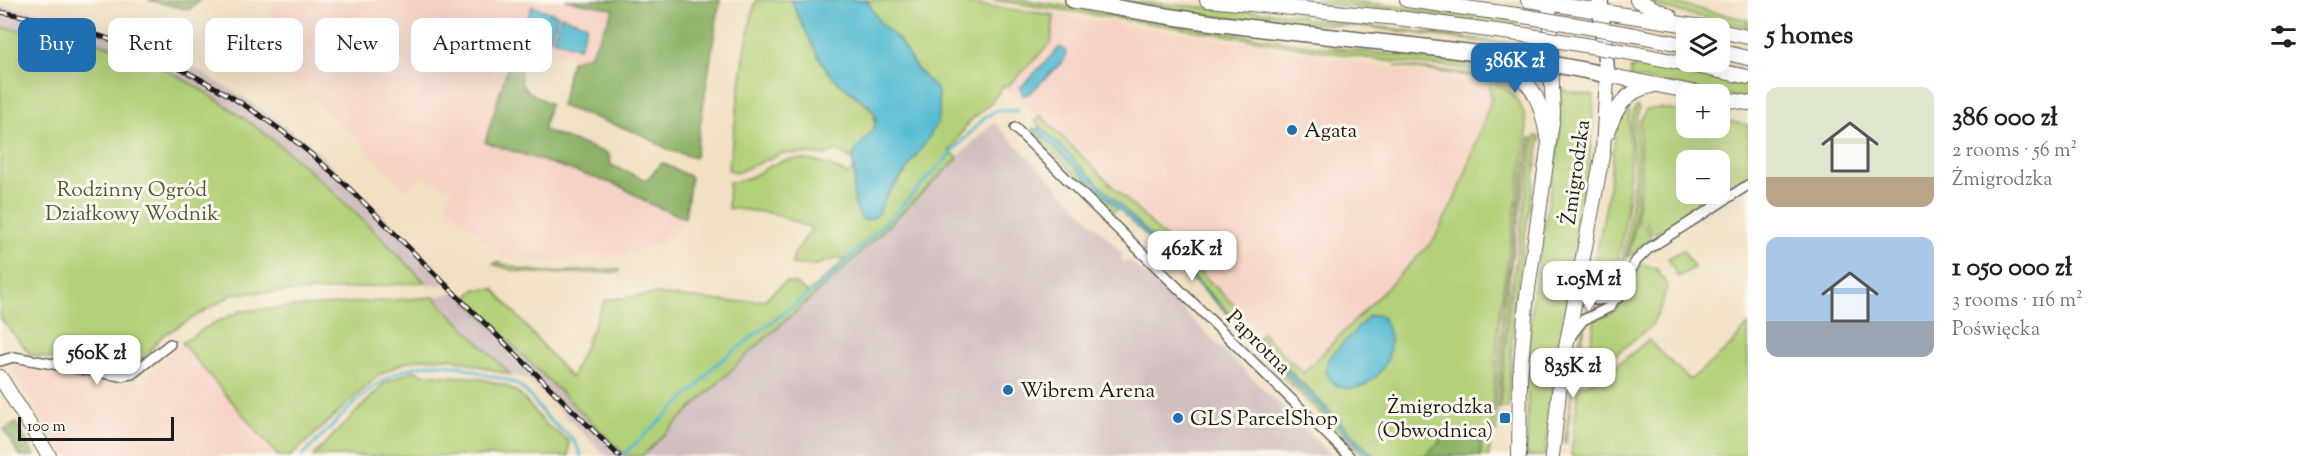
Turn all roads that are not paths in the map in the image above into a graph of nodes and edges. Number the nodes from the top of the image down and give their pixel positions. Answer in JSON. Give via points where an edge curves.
{"nodes":[{"id":1,"x":1073,"y":0,"type":"edge"},
{"id":2,"x":1207,"y":0,"type":"edge"},
{"id":3,"x":1407,"y":0,"type":"edge"},
{"id":4,"x":1528,"y":0,"type":"edge"},
{"id":5,"x":1637,"y":0,"type":"edge"},
{"id":6,"x":1549,"y":2,"type":"edge"},
{"id":7,"x":1601,"y":5,"type":"edge"},
{"id":8,"x":1676,"y":18,"type":"edge"},
{"id":9,"x":1676,"y":22,"type":"edge"},
{"id":10,"x":1730,"y":33,"type":"edge"},
{"id":11,"x":1748,"y":37,"type":"edge"},
{"id":12,"x":1676,"y":43,"type":"edge"},
{"id":13,"x":1463,"y":50,"type":"junction"},
{"id":14,"x":1730,"y":54,"type":"edge"},
{"id":15,"x":1748,"y":58,"type":"edge"},
{"id":16,"x":1553,"y":63,"type":"junction"},
{"id":17,"x":1607,"y":75,"type":"junction"},
{"id":18,"x":1748,"y":77,"type":"edge"},
{"id":19,"x":1656,"y":85,"type":"junction"},
{"id":20,"x":1676,"y":89,"type":"edge"},
{"id":21,"x":1730,"y":100,"type":"edge"},
{"id":22,"x":1748,"y":103,"type":"edge"},
{"id":23,"x":1015,"y":128,"type":"dead end"},
{"id":24,"x":1603,"y":151,"type":"junction"},
{"id":25,"x":1550,"y":152,"type":"junction"},
{"id":26,"x":1748,"y":185,"type":"edge"},
{"id":27,"x":1579,"y":279,"type":"junction"},
{"id":28,"x":1618,"y":298,"type":"junction"},
{"id":29,"x":1568,"y":340,"type":"junction"},
{"id":30,"x":170,"y":344,"type":"dead end"},
{"id":31,"x":0,"y":361,"type":"edge"},
{"id":32,"x":0,"y":377,"type":"edge"},
{"id":33,"x":49,"y":456,"type":"edge"},
{"id":34,"x":1349,"y":456,"type":"edge"},
{"id":35,"x":1519,"y":456,"type":"edge"},
{"id":36,"x":1552,"y":456,"type":"edge"}],
"edges":[{"from":1,"to":13,"type":"main road","via":[[1231,25]]},
{"from":2,"to":18,"type":"street","bridge":true,"via":[[1519,34]]},
{"from":3,"to":12,"type":"street","bridge":true},
{"from":4,"to":6,"type":"street"},
{"from":5,"to":8,"type":"street"},
{"from":6,"to":7,"type":"street"},
{"from":6,"to":16,"type":"street","name":"Żmigrodzka"},
{"from":7,"to":9,"type":"street"},
{"from":7,"to":17,"type":"main road","name":"Żmigrodzka"},
{"from":10,"to":11,"type":"street"},
{"from":13,"to":16,"type":"main road"},
{"from":13,"to":25,"type":"street","via":[[1505,67],[1531,88],[1542,108]]},
{"from":14,"to":15,"type":"street"},
{"from":16,"to":17,"type":"main road"},
{"from":16,"to":25,"type":"street","name":"Żmigrodzka"},
{"from":17,"to":19,"type":"street"},
{"from":17,"to":24,"type":"street","name":"Żmigrodzka"},
{"from":19,"to":20,"type":"street"},
{"from":19,"to":24,"type":"street","via":[[1641,88],[1624,99],[1613,117]]},
{"from":21,"to":22,"type":"street"},
{"from":23,"to":34,"type":"street","name":"Paprotna"},
{"from":24,"to":27,"type":"street","name":"Żmigrodzka"},
{"from":25,"to":35,"type":"street","name":"Żmigrodzka","via":[[1526,303]]},
{"from":26,"to":28,"type":"street","via":[[1648,249],[1636,261]]},
{"from":27,"to":28,"type":"street","via":[[1596,300]]},
{"from":27,"to":29,"type":"street","name":"Żmigrodzka"},
{"from":28,"to":29,"type":"street","via":[[1610,307],[1583,320]]},
{"from":29,"to":36,"type":"street","name":"Żmigrodzka"},
{"from":30,"to":31,"type":"street","via":[[132,374],[120,376],[14,357]]},
{"from":32,"to":33,"type":"street"}]}
